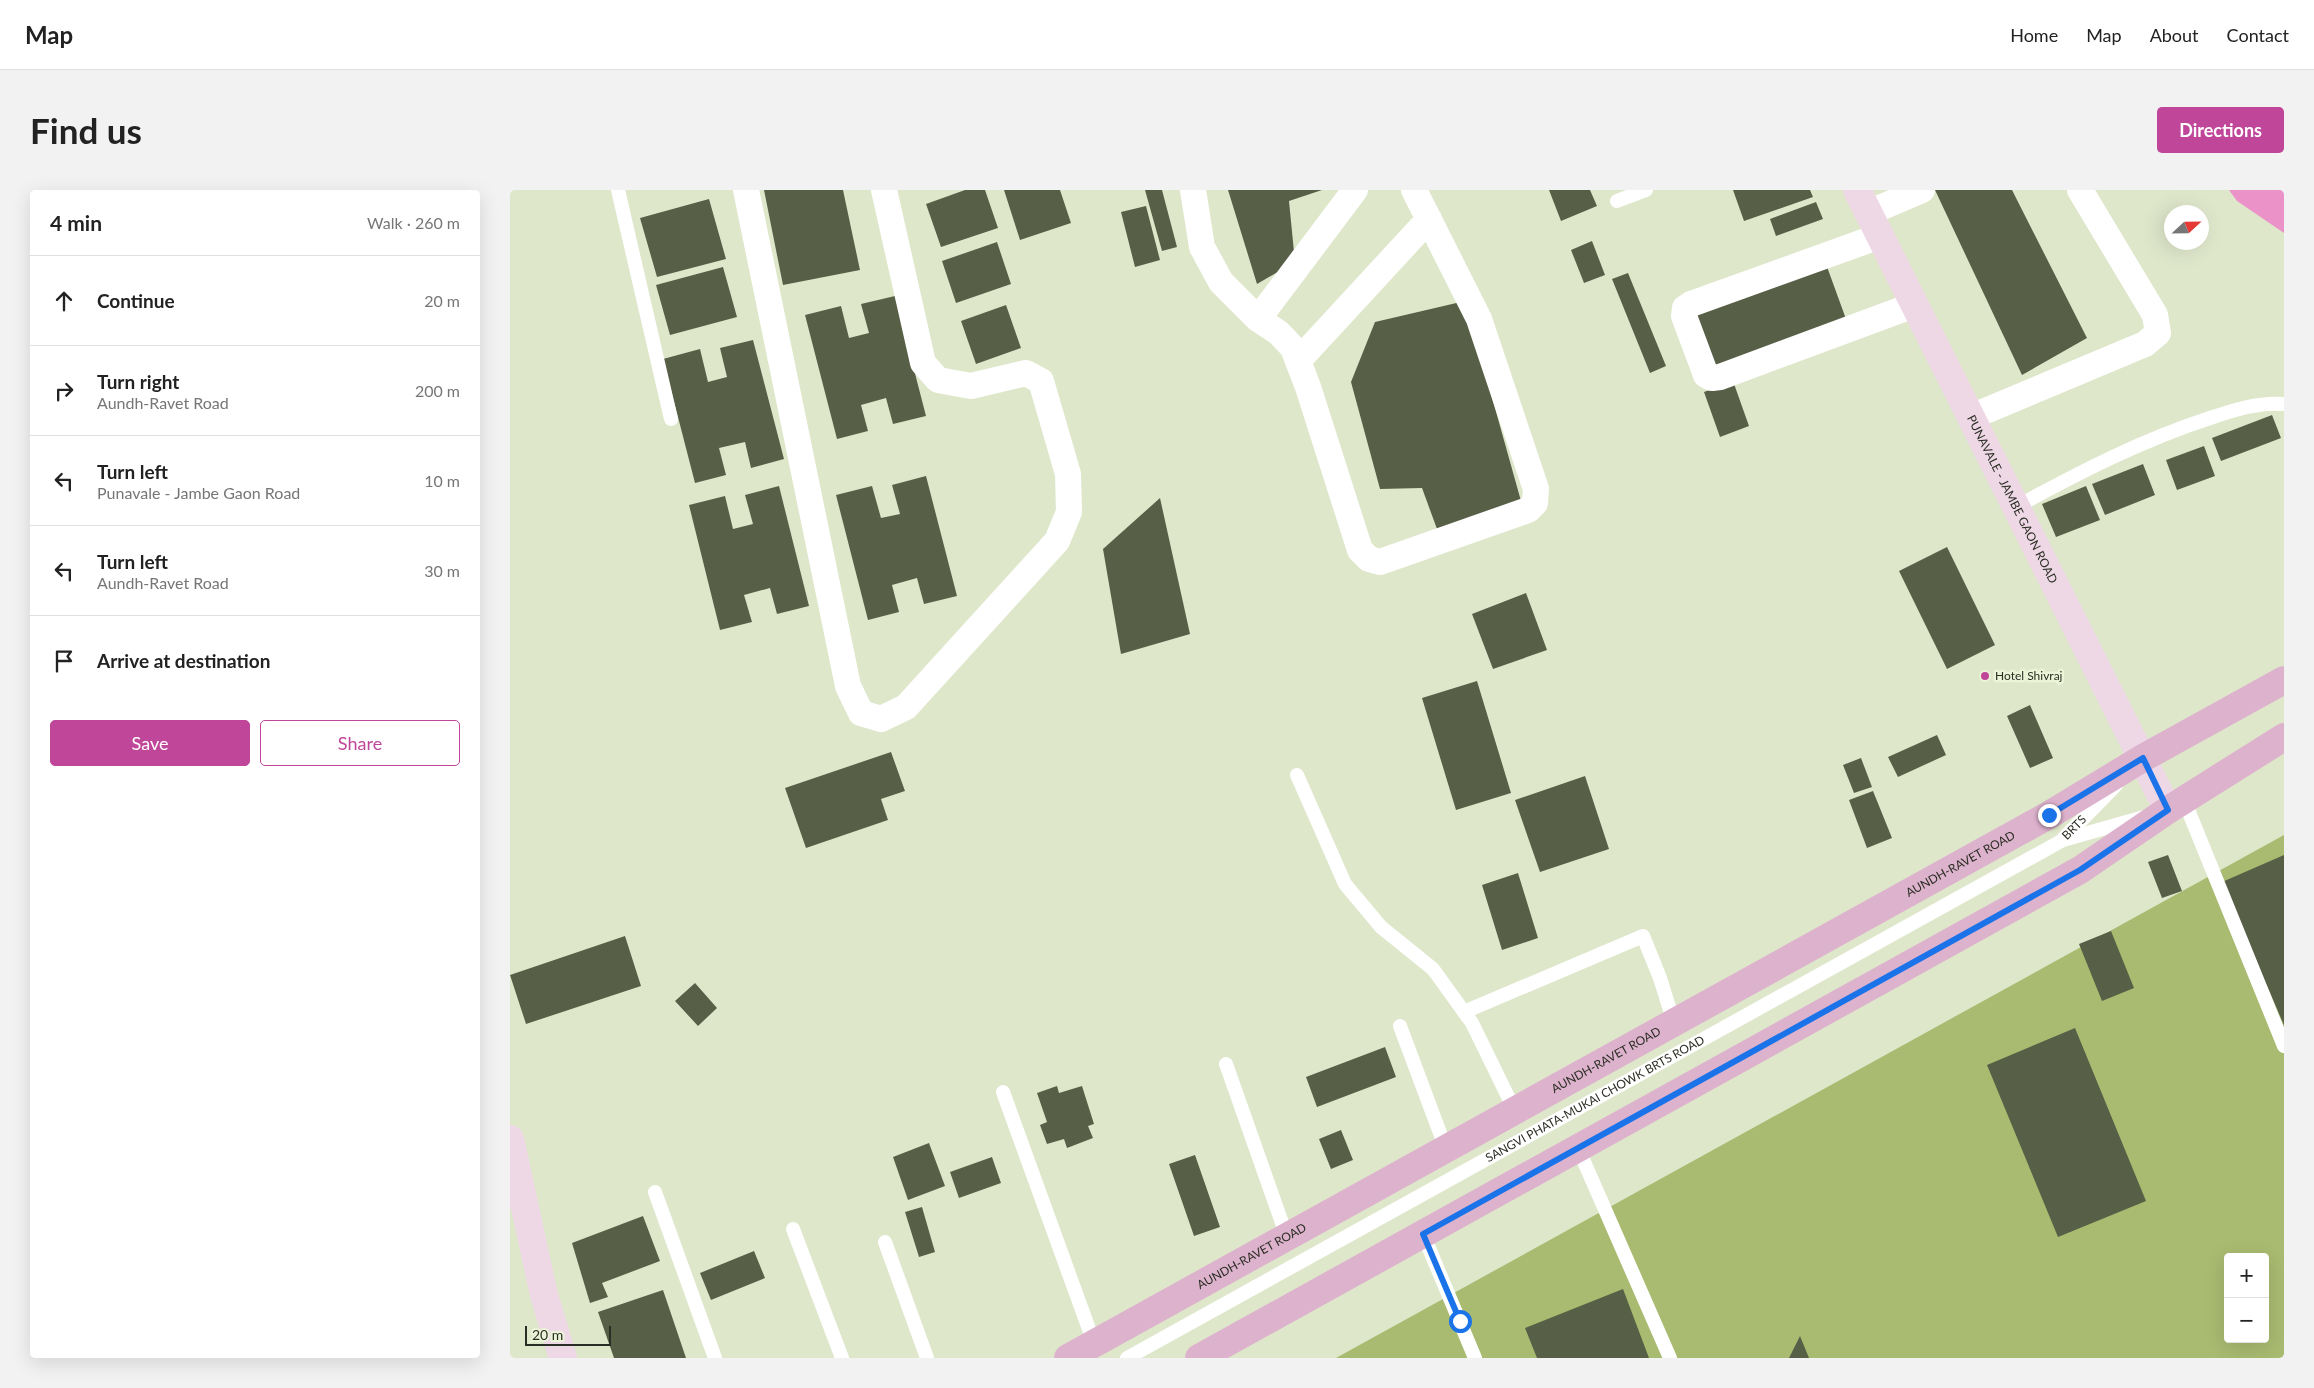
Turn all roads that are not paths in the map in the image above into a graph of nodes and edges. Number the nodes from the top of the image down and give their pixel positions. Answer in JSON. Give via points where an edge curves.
{"nodes":[{"id":1,"x":618,"y":190,"type":"edge"},
{"id":2,"x":746,"y":190,"type":"edge"},
{"id":3,"x":884,"y":190,"type":"edge"},
{"id":4,"x":1193,"y":190,"type":"edge"},
{"id":5,"x":1355,"y":190,"type":"edge"},
{"id":6,"x":1414,"y":190,"type":"edge"},
{"id":7,"x":1646,"y":190,"type":"edge"},
{"id":8,"x":1922,"y":190,"type":"edge"},
{"id":9,"x":2080,"y":190,"type":"edge"},
{"id":10,"x":1617,"y":202,"type":"dead end"},
{"id":11,"x":1868,"y":213,"type":"edge"},
{"id":12,"x":1429,"y":218,"type":"junction"},
{"id":13,"x":1914,"y":305,"type":"junction"},
{"id":14,"x":1258,"y":319,"type":"junction"},
{"id":15,"x":1298,"y":360,"type":"junction"},
{"id":16,"x":2284,"y":404,"type":"edge"},
{"id":17,"x":1971,"y":417,"type":"junction"},
{"id":18,"x":671,"y":419,"type":"dead end"},
{"id":19,"x":2016,"y":508,"type":"junction"},
{"id":20,"x":2284,"y":680,"type":"edge"},
{"id":21,"x":2284,"y":737,"type":"edge"},
{"id":22,"x":2143,"y":758,"type":"junction"},
{"id":23,"x":1297,"y":775,"type":"dead end"},
{"id":24,"x":2176,"y":805,"type":"junction"},
{"id":25,"x":2063,"y":840,"type":"junction"},
{"id":26,"x":1464,"y":1012,"type":"junction"},
{"id":27,"x":1674,"y":1023,"type":"junction"},
{"id":28,"x":1400,"y":1026,"type":"dead end"},
{"id":29,"x":2284,"y":1046,"type":"edge"},
{"id":30,"x":1226,"y":1064,"type":"dead end"},
{"id":31,"x":1003,"y":1092,"type":"dead end"},
{"id":32,"x":1515,"y":1111,"type":"junction"},
{"id":33,"x":510,"y":1140,"type":"edge"},
{"id":34,"x":1578,"y":1148,"type":"junction"},
{"id":35,"x":1446,"y":1149,"type":"junction"},
{"id":36,"x":655,"y":1192,"type":"dead end"},
{"id":37,"x":793,"y":1229,"type":"dead end"},
{"id":38,"x":1423,"y":1234,"type":"junction"},
{"id":39,"x":1287,"y":1237,"type":"junction"},
{"id":40,"x":885,"y":1242,"type":"dead end"},
{"id":41,"x":1094,"y":1343,"type":"junction"},
{"id":42,"x":563,"y":1358,"type":"edge"},
{"id":43,"x":715,"y":1358,"type":"edge"},
{"id":44,"x":842,"y":1358,"type":"edge"},
{"id":45,"x":927,"y":1358,"type":"edge"},
{"id":46,"x":1068,"y":1358,"type":"edge"},
{"id":47,"x":1127,"y":1358,"type":"edge"},
{"id":48,"x":1198,"y":1358,"type":"edge"},
{"id":49,"x":1475,"y":1358,"type":"edge"},
{"id":50,"x":1670,"y":1358,"type":"edge"}],
"edges":[{"from":1,"to":18,"type":"lane"},
{"from":2,"to":3,"type":"street","via":[[848,686],[860,713],[882,719],[906,707],[1057,541],[1069,512],[1068,474],[1041,381],[1026,373],[971,386],[938,380],[923,363]]},
{"from":4,"to":14,"type":"street","via":[[1202,247],[1222,282]]},
{"from":5,"to":14,"type":"street"},
{"from":6,"to":12,"type":"street"},
{"from":7,"to":10,"type":"lane"},
{"from":8,"to":11,"type":"street"},
{"from":9,"to":17,"type":"street","via":[[2155,315],[2158,333],[2146,344]]},
{"from":11,"to":13,"type":"street","name":"PUNAVALE - JAMBE GAON ROAD"},
{"from":11,"to":13,"type":"street","via":[[1685,308],[1684,316],[1706,375],[1720,377]]},
{"from":12,"to":15,"type":"street"},
{"from":12,"to":15,"type":"street","via":[[1479,319],[1536,489],[1536,503],[1528,510],[1380,562],[1368,559],[1360,550]]},
{"from":13,"to":17,"type":"street","name":"PUNAVALE - JAMBE GAON ROAD"},
{"from":14,"to":15,"type":"street","via":[[1279,333],[1293,348]]},
{"from":16,"to":19,"type":"lane","via":[[2268,403],[2238,409],[2173,430]]},
{"from":17,"to":19,"type":"street","name":"PUNAVALE - JAMBE GAON ROAD"},
{"from":19,"to":22,"type":"street","name":"PUNAVALE - JAMBE GAON ROAD"},
{"from":20,"to":22,"type":"main road","name":"AUNDH-RAVET ROAD"},
{"from":21,"to":24,"type":"main road"},
{"from":22,"to":24,"type":"street","name":"PUNAVALE - JAMBE GAON ROAD"},
{"from":22,"to":25,"type":"lane","name":"BRTS"},
{"from":22,"to":27,"type":"main road","name":"AUNDH-RAVET ROAD","via":[[2049,815]]},
{"from":23,"to":26,"type":"lane","via":[[1345,884],[1381,927],[1433,969]]},
{"from":24,"to":25,"type":"lane","name":"BRTS"},
{"from":24,"to":29,"type":"lane"},
{"from":24,"to":34,"type":"main road","via":[[2080,870]]},
{"from":25,"to":47,"type":"lane","name":"SANGVI PHATA-MUKAI CHOWK BRTS ROAD"},
{"from":26,"to":27,"type":"lane","via":[[1643,936]]},
{"from":26,"to":32,"type":"lane"},
{"from":27,"to":32,"type":"main road","name":"AUNDH-RAVET ROAD"},
{"from":28,"to":35,"type":"lane"},
{"from":30,"to":39,"type":"lane"},
{"from":31,"to":41,"type":"lane"},
{"from":32,"to":35,"type":"main road","name":"AUNDH-RAVET ROAD"},
{"from":33,"to":42,"type":"street","via":[[544,1295]]},
{"from":34,"to":38,"type":"main road"},
{"from":34,"to":50,"type":"lane"},
{"from":35,"to":39,"type":"main road","name":"AUNDH-RAVET ROAD"},
{"from":36,"to":43,"type":"lane"},
{"from":37,"to":44,"type":"lane"},
{"from":38,"to":48,"type":"main road"},
{"from":38,"to":49,"type":"lane"},
{"from":39,"to":41,"type":"main road","name":"AUNDH-RAVET ROAD"},
{"from":40,"to":45,"type":"lane"},
{"from":41,"to":46,"type":"main road","name":"AUNDH-RAVET ROAD"}]}
